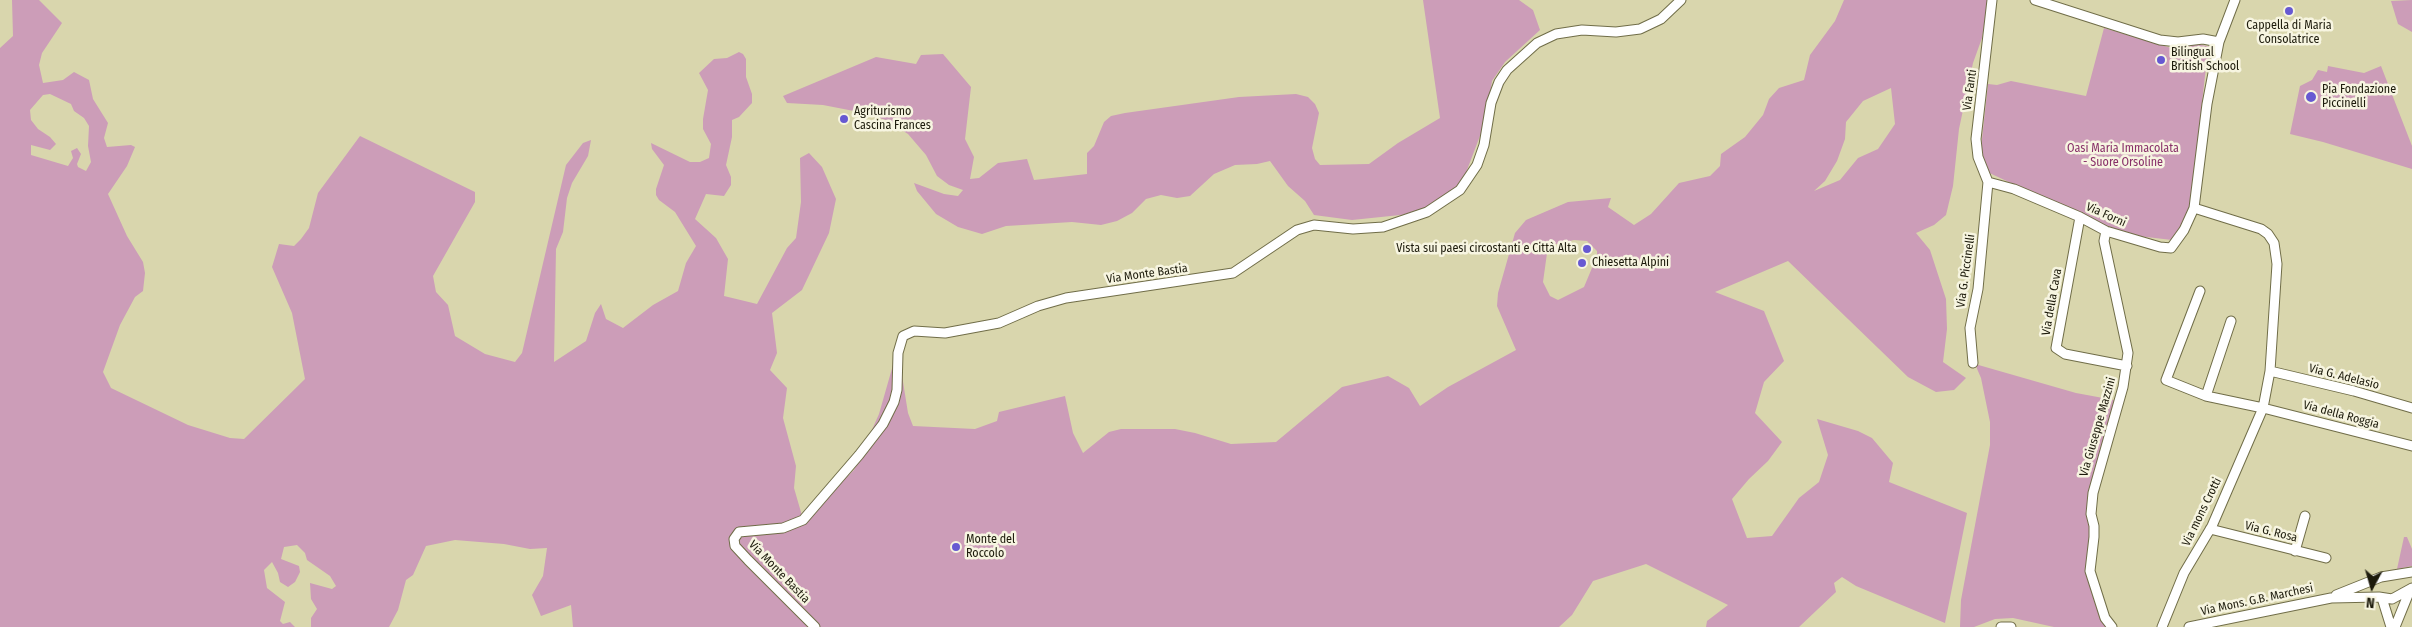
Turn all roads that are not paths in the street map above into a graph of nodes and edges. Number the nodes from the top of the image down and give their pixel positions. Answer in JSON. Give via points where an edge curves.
{"nodes":[{"id":1,"x":1681,"y":0,"type":"edge"},
{"id":2,"x":1992,"y":0,"type":"edge"},
{"id":3,"x":2035,"y":0,"type":"edge"},
{"id":4,"x":2235,"y":0,"type":"edge"},
{"id":5,"x":2218,"y":42,"type":"junction"},
{"id":6,"x":1988,"y":182,"type":"junction"},
{"id":7,"x":2194,"y":208,"type":"junction"},
{"id":8,"x":2080,"y":217,"type":"junction"},
{"id":9,"x":2106,"y":231,"type":"junction"},
{"id":10,"x":2200,"y":291,"type":"dead end"},
{"id":11,"x":2231,"y":321,"type":"dead end"},
{"id":12,"x":1973,"y":364,"type":"dead end"},
{"id":13,"x":2127,"y":366,"type":"junction"},
{"id":14,"x":2270,"y":371,"type":"junction"},
{"id":15,"x":2206,"y":396,"type":"junction"},
{"id":16,"x":2263,"y":408,"type":"junction"},
{"id":17,"x":2412,"y":408,"type":"edge"},
{"id":18,"x":2412,"y":446,"type":"edge"},
{"id":19,"x":2305,"y":516,"type":"dead end"},
{"id":20,"x":2210,"y":529,"type":"junction"},
{"id":21,"x":2295,"y":551,"type":"junction"},
{"id":22,"x":2326,"y":558,"type":"dead end"},
{"id":23,"x":2412,"y":572,"type":"edge"},
{"id":24,"x":2394,"y":576,"type":"junction"},
{"id":25,"x":2376,"y":581,"type":"junction"},
{"id":26,"x":2411,"y":589,"type":"edge"},
{"id":27,"x":2403,"y":596,"type":"junction"},
{"id":28,"x":2331,"y":598,"type":"junction"},
{"id":29,"x":2381,"y":598,"type":"junction"},
{"id":30,"x":815,"y":627,"type":"edge"},
{"id":31,"x":2001,"y":627,"type":"edge"},
{"id":32,"x":2011,"y":627,"type":"edge"},
{"id":33,"x":2112,"y":627,"type":"edge"},
{"id":34,"x":2162,"y":627,"type":"edge"},
{"id":35,"x":2189,"y":627,"type":"edge"},
{"id":36,"x":2393,"y":627,"type":"edge"}],
"edges":[{"from":1,"to":30,"type":"street","name":"Via Monte Bastia","via":[[1661,19],[1640,29],[1573,31],[1556,34],[1537,43],[1507,70],[1499,82],[1490,103],[1484,145],[1477,165],[1460,190],[1428,212],[1383,227],[1353,229],[1314,224],[1297,230],[1233,273],[1066,298],[983,326],[945,333],[914,331],[904,336],[898,353],[894,402],[883,424],[859,455],[803,520],[784,528],[740,532],[734,539],[748,560]]},
{"from":2,"to":6,"type":"street","name":"Via Fanti","via":[[1976,139],[1978,157]]},
{"from":3,"to":5,"type":"street","via":[[2160,40]]},
{"from":4,"to":5,"type":"street"},
{"from":5,"to":7,"type":"street"},
{"from":6,"to":8,"type":"street","name":"Via Forni","via":[[2014,189]]},
{"from":6,"to":12,"type":"street","name":"Via G. Piccinelli","via":[[1978,289],[1970,328]]},
{"from":7,"to":9,"type":"street","name":"Via Forni","via":[[2171,248]]},
{"from":7,"to":14,"type":"street","name":"Via mons Crotti","via":[[2261,229],[2274,243],[2277,264]]},
{"from":8,"to":9,"type":"street","name":"Via Forni"},
{"from":8,"to":13,"type":"street","name":"Via della Cava","via":[[2056,348],[2065,354]]},
{"from":9,"to":13,"type":"street","name":"Via Giuseppe Mazzini","via":[[2104,241],[2126,340]]},
{"from":10,"to":15,"type":"street","name":"Via della Roggia","via":[[2166,380]]},
{"from":11,"to":15,"type":"street"},
{"from":13,"to":33,"type":"street","name":"Via Giuseppe Mazzini","via":[[2096,480],[2091,514],[2094,526],[2090,571],[2105,618]]},
{"from":14,"to":16,"type":"street","name":"Via mons Crotti"},
{"from":14,"to":17,"type":"street","name":"Via G. Adelasio"},
{"from":15,"to":16,"type":"street","name":"Via della Roggia"},
{"from":16,"to":18,"type":"street","name":"Via della Roggia"},
{"from":16,"to":20,"type":"street","name":"Via mons Crotti"},
{"from":19,"to":21,"type":"street"},
{"from":20,"to":21,"type":"street","name":"Via G. Rosa"},
{"from":20,"to":34,"type":"street","name":"Via mons Crotti","via":[[2184,572]]},
{"from":21,"to":22,"type":"street","name":"Via G. Rosa"},
{"from":23,"to":24,"type":"street","name":"Via Mons. G.B. Marchesi"},
{"from":24,"to":25,"type":"street","name":"Via Mons. G.B. Marchesi"},
{"from":24,"to":27,"type":"street","via":[[2402,583]]},
{"from":25,"to":28,"type":"street","name":"Via Mons. G.B. Marchesi"},
{"from":25,"to":29,"type":"street","via":[[2375,587]]},
{"from":26,"to":27,"type":"street"},
{"from":27,"to":29,"type":"street","name":"Via Mons. G.B. Marchesi"},
{"from":27,"to":36,"type":"street"},
{"from":28,"to":29,"type":"street","name":"Via Mons. G.B. Marchesi"},
{"from":28,"to":35,"type":"street","name":"Via Mons. G.B. Marchesi"},
{"from":29,"to":36,"type":"street"},
{"from":31,"to":32,"type":"street"}]}
